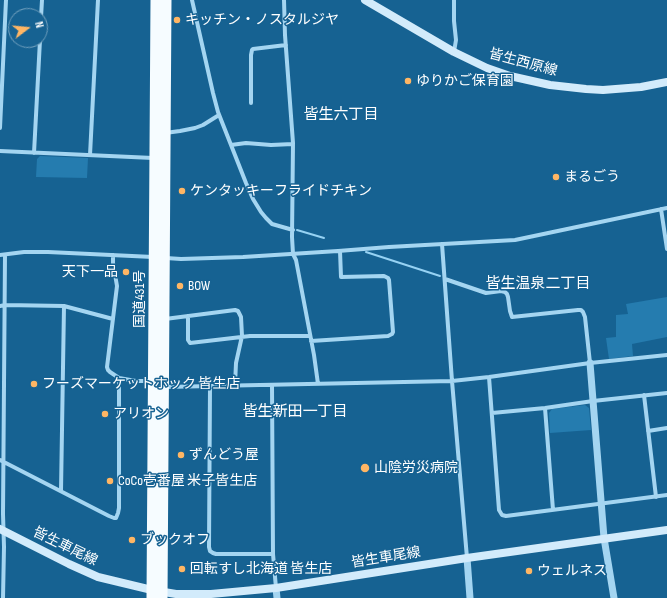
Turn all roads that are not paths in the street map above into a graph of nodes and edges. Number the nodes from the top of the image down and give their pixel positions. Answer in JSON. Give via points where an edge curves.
{"nodes":[{"id":1,"x":6,"y":0,"type":"edge"},
{"id":2,"x":98,"y":0,"type":"edge"},
{"id":3,"x":156,"y":0,"type":"edge"},
{"id":4,"x":166,"y":0,"type":"edge"},
{"id":5,"x":192,"y":0,"type":"edge"},
{"id":6,"x":284,"y":0,"type":"edge"},
{"id":7,"x":365,"y":0,"type":"edge"},
{"id":8,"x":454,"y":0,"type":"edge"},
{"id":9,"x":286,"y":45,"type":"junction"},
{"id":10,"x":40,"y":48,"type":"edge"},
{"id":11,"x":454,"y":52,"type":"junction"},
{"id":12,"x":667,"y":82,"type":"edge"},
{"id":13,"x":251,"y":103,"type":"dead end"},
{"id":14,"x":219,"y":115,"type":"junction"},
{"id":15,"x":0,"y":128,"type":"edge"},
{"id":16,"x":165,"y":133,"type":"junction"},
{"id":17,"x":294,"y":144,"type":"junction"},
{"id":18,"x":231,"y":145,"type":"junction"},
{"id":19,"x":0,"y":151,"type":"edge"},
{"id":20,"x":34,"y":153,"type":"junction"},
{"id":21,"x":90,"y":155,"type":"junction"},
{"id":22,"x":155,"y":158,"type":"junction"},
{"id":23,"x":667,"y":208,"type":"edge"},
{"id":24,"x":661,"y":209,"type":"junction"},
{"id":25,"x":293,"y":230,"type":"junction"},
{"id":26,"x":442,"y":244,"type":"junction"},
{"id":27,"x":667,"y":249,"type":"edge"},
{"id":28,"x":340,"y":251,"type":"junction"},
{"id":29,"x":293,"y":254,"type":"junction"},
{"id":30,"x":2,"y":255,"type":"edge"},
{"id":31,"x":114,"y":255,"type":"junction"},
{"id":32,"x":160,"y":258,"type":"junction"},
{"id":33,"x":445,"y":279,"type":"junction"},
{"id":34,"x":5,"y":305,"type":"junction"},
{"id":35,"x":0,"y":306,"type":"edge"},
{"id":36,"x":64,"y":306,"type":"junction"},
{"id":37,"x":188,"y":316,"type":"junction"},
{"id":38,"x":113,"y":319,"type":"junction"},
{"id":39,"x":164,"y":319,"type":"junction"},
{"id":40,"x":242,"y":336,"type":"junction"},
{"id":41,"x":310,"y":336,"type":"junction"},
{"id":42,"x":312,"y":341,"type":"junction"},
{"id":43,"x":667,"y":355,"type":"edge"},
{"id":44,"x":590,"y":363,"type":"junction"},
{"id":45,"x":489,"y":377,"type":"junction"},
{"id":46,"x":119,"y":378,"type":"junction"},
{"id":47,"x":154,"y":381,"type":"junction"},
{"id":48,"x":452,"y":381,"type":"junction"},
{"id":49,"x":318,"y":384,"type":"junction"},
{"id":50,"x":235,"y":385,"type":"junction"},
{"id":51,"x":272,"y":385,"type":"junction"},
{"id":52,"x":210,"y":386,"type":"junction"},
{"id":53,"x":164,"y":388,"type":"junction"},
{"id":54,"x":667,"y":392,"type":"edge"},
{"id":55,"x":644,"y":395,"type":"junction"},
{"id":56,"x":593,"y":401,"type":"junction"},
{"id":57,"x":545,"y":408,"type":"junction"},
{"id":58,"x":492,"y":413,"type":"junction"},
{"id":59,"x":667,"y":428,"type":"edge"},
{"id":60,"x":648,"y":430,"type":"junction"},
{"id":61,"x":2,"y":461,"type":"edge"},
{"id":62,"x":61,"y":491,"type":"junction"},
{"id":63,"x":667,"y":495,"type":"edge"},
{"id":64,"x":656,"y":497,"type":"junction"},
{"id":65,"x":601,"y":504,"type":"junction"},
{"id":66,"x":553,"y":510,"type":"junction"},
{"id":67,"x":2,"y":530,"type":"edge"},
{"id":68,"x":667,"y":530,"type":"edge"},
{"id":69,"x":604,"y":538,"type":"junction"},
{"id":70,"x":273,"y":554,"type":"junction"},
{"id":71,"x":467,"y":558,"type":"junction"},
{"id":72,"x":276,"y":588,"type":"junction"},
{"id":73,"x":157,"y":594,"type":"edge"},
{"id":74,"x":1,"y":598,"type":"edge"},
{"id":75,"x":276,"y":598,"type":"edge"},
{"id":76,"x":470,"y":598,"type":"edge"},
{"id":77,"x":614,"y":598,"type":"edge"}],
"edges":[{"from":1,"to":15,"type":"street"},
{"from":2,"to":21,"type":"street"},
{"from":3,"to":22,"type":"highway","name":"国道431号"},
{"from":4,"to":16,"type":"highway","name":"国道431号"},
{"from":5,"to":14,"type":"street"},
{"from":6,"to":9,"type":"street"},
{"from":7,"to":11,"type":"main road","name":"皆生西原線"},
{"from":8,"to":11,"type":"street"},
{"from":9,"to":13,"type":"street","via":[[252,50]]},
{"from":9,"to":17,"type":"street"},
{"from":10,"to":20,"type":"street"},
{"from":11,"to":12,"type":"main road","name":"皆生西原線","via":[[510,76],[563,87],[603,90]]},
{"from":14,"to":16,"type":"street","via":[[199,127]]},
{"from":14,"to":18,"type":"street"},
{"from":16,"to":32,"type":"highway","name":"国道431号"},
{"from":17,"to":18,"type":"street"},
{"from":17,"to":25,"type":"street"},
{"from":18,"to":25,"type":"street","via":[[261,212],[272,224]]},
{"from":19,"to":20,"type":"street"},
{"from":20,"to":21,"type":"street"},
{"from":21,"to":22,"type":"street"},
{"from":22,"to":32,"type":"highway","name":"国道431号"},
{"from":23,"to":24,"type":"street"},
{"from":24,"to":26,"type":"street","via":[[517,240]]},
{"from":24,"to":27,"type":"street"},
{"from":25,"to":29,"type":"street"},
{"from":26,"to":28,"type":"street"},
{"from":26,"to":33,"type":"street"},
{"from":28,"to":29,"type":"street"},
{"from":28,"to":42,"type":"street","via":[[341,278],[388,278],[393,332],[388,336]]},
{"from":29,"to":32,"type":"street"},
{"from":29,"to":41,"type":"street"},
{"from":30,"to":31,"type":"street","via":[[48,252]]},
{"from":30,"to":34,"type":"street"},
{"from":31,"to":32,"type":"street"},
{"from":31,"to":38,"type":"street","via":[[117,286]]},
{"from":32,"to":39,"type":"highway","name":"国道431号"},
{"from":32,"to":47,"type":"highway","name":"国道431号"},
{"from":33,"to":44,"type":"street","via":[[486,293],[505,292],[512,317],[581,310],[585,317]]},
{"from":33,"to":48,"type":"street"},
{"from":34,"to":35,"type":"street"},
{"from":34,"to":36,"type":"street"},
{"from":34,"to":61,"type":"street"},
{"from":36,"to":38,"type":"street"},
{"from":36,"to":62,"type":"street"},
{"from":37,"to":39,"type":"street"},
{"from":37,"to":40,"type":"street","via":[[237,310],[241,317]]},
{"from":37,"to":40,"type":"street","via":[[190,343]]},
{"from":38,"to":46,"type":"street","via":[[107,367]]},
{"from":39,"to":53,"type":"highway","name":"国道431号"},
{"from":40,"to":41,"type":"street"},
{"from":40,"to":50,"type":"street","via":[[236,363]]},
{"from":41,"to":42,"type":"street"},
{"from":42,"to":49,"type":"street"},
{"from":43,"to":44,"type":"street"},
{"from":44,"to":45,"type":"street"},
{"from":44,"to":56,"type":"street"},
{"from":45,"to":48,"type":"street"},
{"from":45,"to":58,"type":"street"},
{"from":46,"to":47,"type":"street"},
{"from":46,"to":62,"type":"street","via":[[118,516],[112,518]]},
{"from":47,"to":73,"type":"highway","name":"国道431号"},
{"from":48,"to":49,"type":"street"},
{"from":48,"to":71,"type":"street"},
{"from":49,"to":51,"type":"street"},
{"from":50,"to":51,"type":"street"},
{"from":50,"to":52,"type":"street"},
{"from":51,"to":70,"type":"street"},
{"from":52,"to":53,"type":"street"},
{"from":52,"to":70,"type":"street","via":[[210,551],[216,554]]},
{"from":53,"to":73,"type":"highway","name":"国道431号"},
{"from":54,"to":55,"type":"street"},
{"from":55,"to":56,"type":"street"},
{"from":55,"to":60,"type":"street"},
{"from":56,"to":57,"type":"street"},
{"from":56,"to":65,"type":"street"},
{"from":57,"to":58,"type":"street"},
{"from":57,"to":66,"type":"street"},
{"from":58,"to":66,"type":"street","via":[[500,513],[506,516]]},
{"from":59,"to":60,"type":"street"},
{"from":60,"to":64,"type":"street"},
{"from":61,"to":62,"type":"street"},
{"from":61,"to":67,"type":"street"},
{"from":63,"to":64,"type":"street"},
{"from":64,"to":65,"type":"street"},
{"from":65,"to":66,"type":"street"},
{"from":65,"to":69,"type":"street"},
{"from":67,"to":73,"type":"main road","name":"皆生車尾線","via":[[98,577]]},
{"from":67,"to":74,"type":"street"},
{"from":68,"to":69,"type":"main road","name":"皆生車尾線"},
{"from":69,"to":71,"type":"main road","name":"皆生車尾線"},
{"from":69,"to":77,"type":"street"},
{"from":70,"to":72,"type":"street"},
{"from":71,"to":72,"type":"main road","name":"皆生車尾線"},
{"from":71,"to":76,"type":"street"},
{"from":72,"to":73,"type":"main road","name":"皆生車尾線","via":[[211,594]]},
{"from":72,"to":75,"type":"street"}]}
